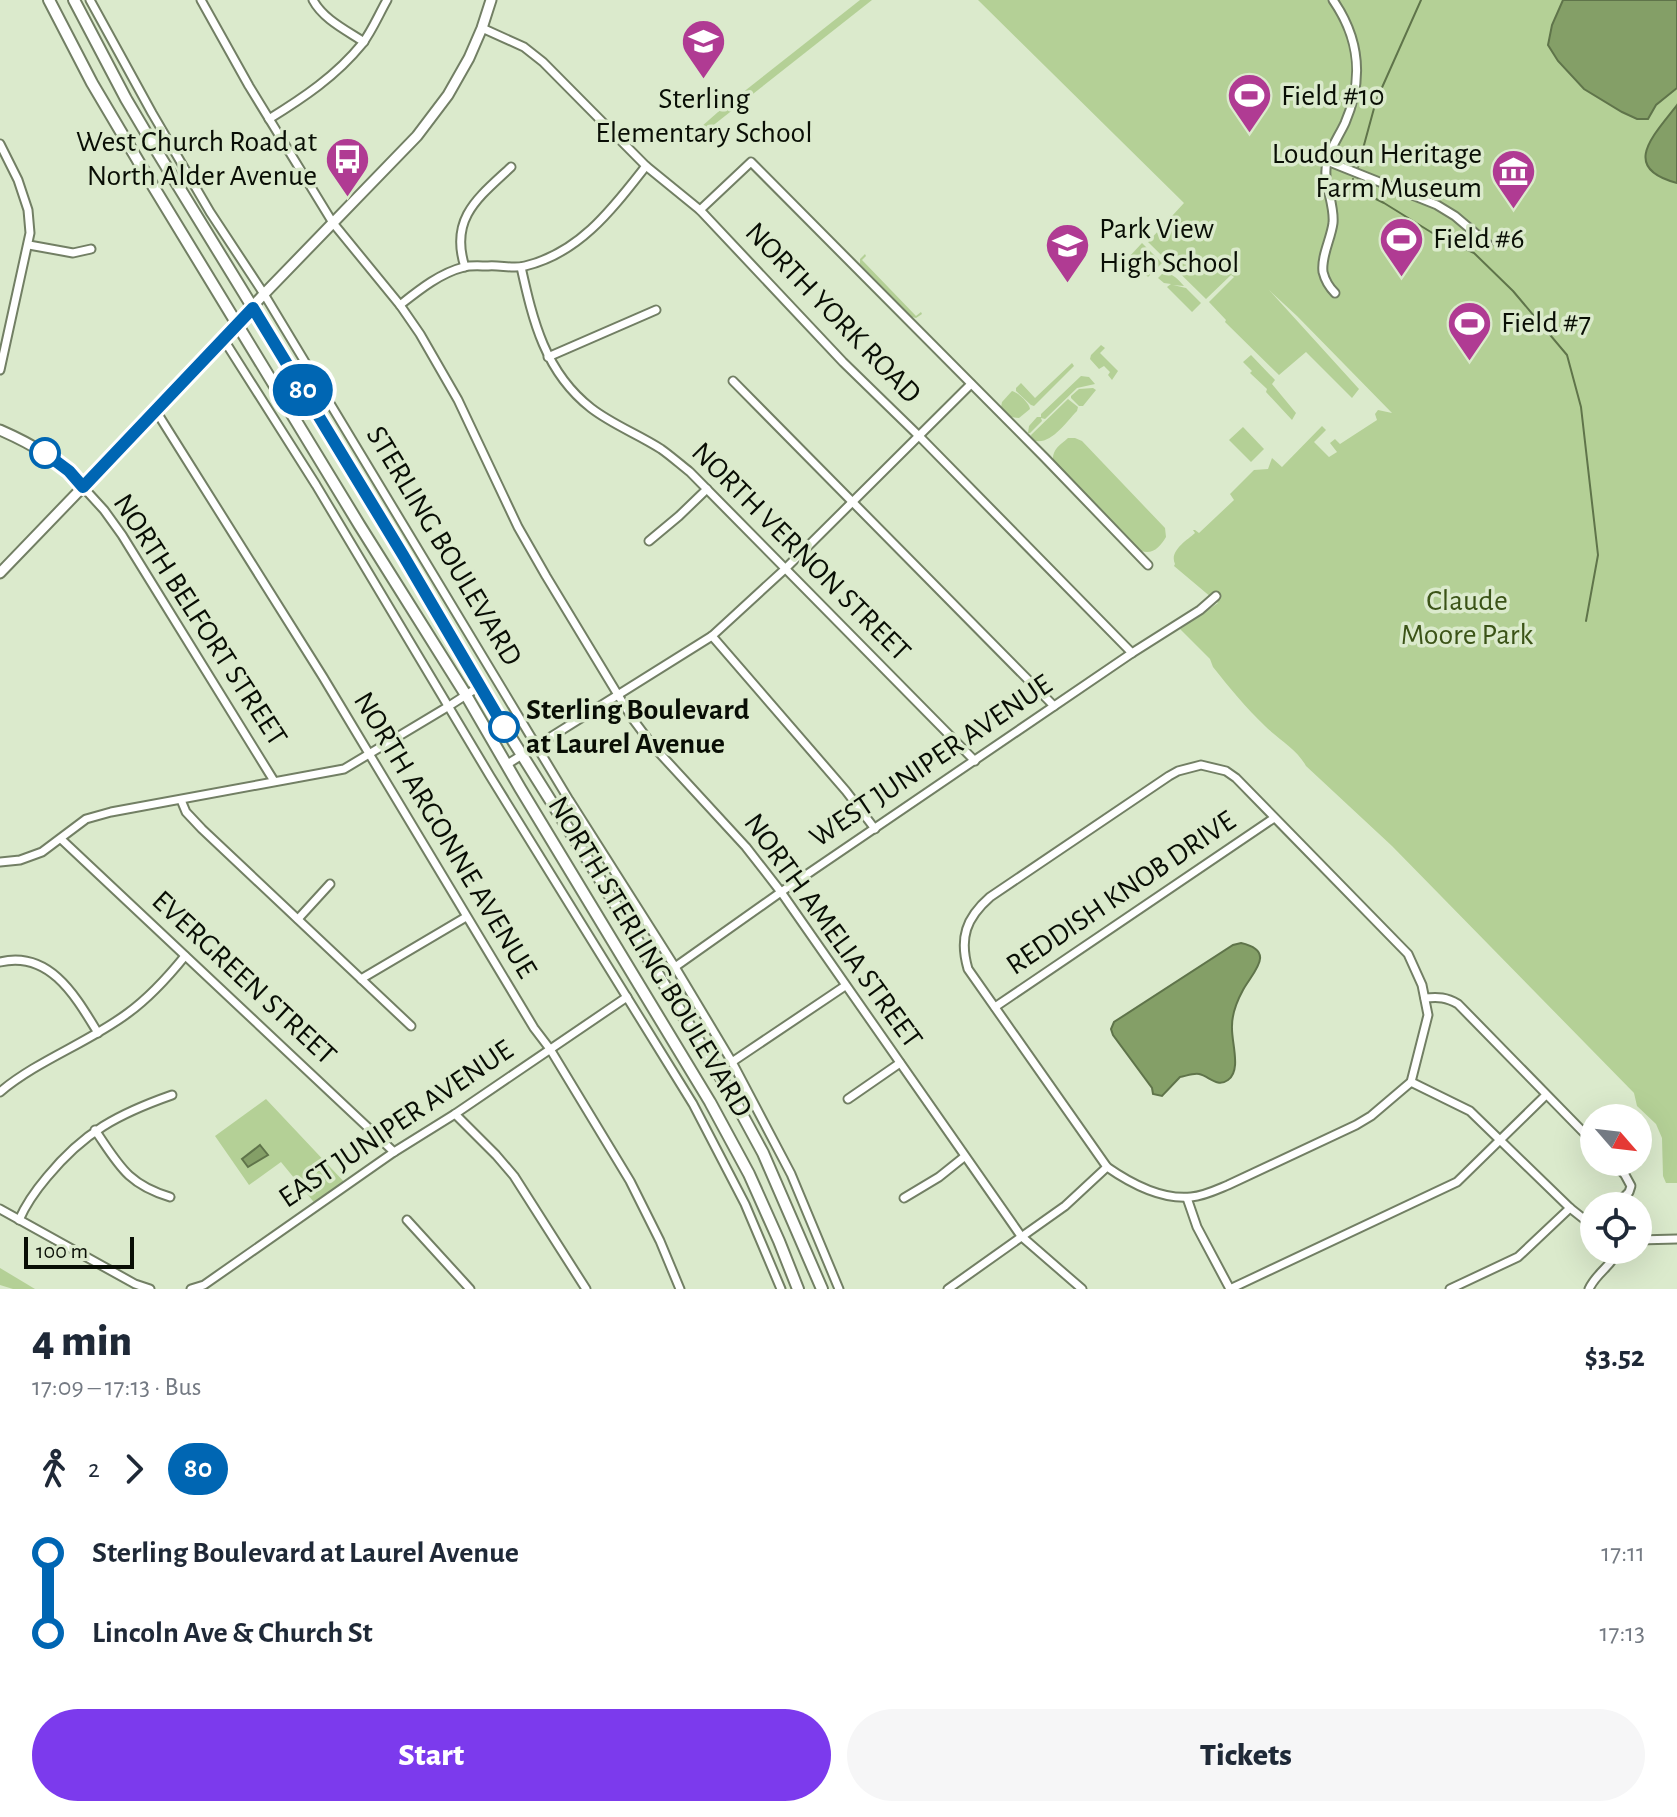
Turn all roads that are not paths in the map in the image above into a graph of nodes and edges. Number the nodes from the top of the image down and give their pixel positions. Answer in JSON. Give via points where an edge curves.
{"nodes":[{"id":1,"x":49,"y":0,"type":"edge"},
{"id":2,"x":74,"y":0,"type":"edge"},
{"id":3,"x":90,"y":0,"type":"edge"},
{"id":4,"x":201,"y":0,"type":"edge"},
{"id":5,"x":313,"y":0,"type":"edge"},
{"id":6,"x":387,"y":0,"type":"edge"},
{"id":7,"x":491,"y":0,"type":"edge"},
{"id":8,"x":1333,"y":0,"type":"edge"},
{"id":9,"x":482,"y":28,"type":"junction"},
{"id":10,"x":364,"y":42,"type":"junction"},
{"id":11,"x":269,"y":119,"type":"junction"},
{"id":12,"x":0,"y":144,"type":"edge"},
{"id":13,"x":1327,"y":161,"type":"junction"},
{"id":14,"x":646,"y":166,"type":"junction"},
{"id":15,"x":511,"y":167,"type":"dead end"},
{"id":16,"x":700,"y":210,"type":"junction"},
{"id":17,"x":333,"y":223,"type":"junction"},
{"id":18,"x":1488,"y":244,"type":"dead end"},
{"id":19,"x":29,"y":245,"type":"junction"},
{"id":20,"x":91,"y":249,"type":"dead end"},
{"id":21,"x":465,"y":267,"type":"junction"},
{"id":22,"x":521,"y":267,"type":"junction"},
{"id":23,"x":1335,"y":293,"type":"dead end"},
{"id":24,"x":264,"y":294,"type":"junction"},
{"id":25,"x":400,"y":305,"type":"junction"},
{"id":26,"x":253,"y":308,"type":"junction"},
{"id":27,"x":656,"y":310,"type":"dead end"},
{"id":28,"x":238,"y":325,"type":"junction"},
{"id":29,"x":4,"y":330,"type":"edge"},
{"id":30,"x":224,"y":340,"type":"junction"},
{"id":31,"x":548,"y":357,"type":"junction"},
{"id":32,"x":0,"y":370,"type":"edge"},
{"id":33,"x":733,"y":381,"type":"dead end"},
{"id":34,"x":971,"y":384,"type":"junction"},
{"id":35,"x":156,"y":411,"type":"junction"},
{"id":36,"x":0,"y":430,"type":"edge"},
{"id":37,"x":920,"y":437,"type":"junction"},
{"id":38,"x":83,"y":487,"type":"junction"},
{"id":39,"x":707,"y":489,"type":"junction"},
{"id":40,"x":852,"y":503,"type":"junction"},
{"id":41,"x":649,"y":541,"type":"dead end"},
{"id":42,"x":1148,"y":565,"type":"dead end"},
{"id":43,"x":785,"y":569,"type":"junction"},
{"id":44,"x":0,"y":573,"type":"edge"},
{"id":45,"x":1216,"y":596,"type":"dead end"},
{"id":46,"x":712,"y":636,"type":"junction"},
{"id":47,"x":1132,"y":653,"type":"junction"},
{"id":48,"x":480,"y":686,"type":"junction"},
{"id":49,"x":466,"y":695,"type":"junction"},
{"id":50,"x":618,"y":696,"type":"junction"},
{"id":51,"x":449,"y":706,"type":"junction"},
{"id":52,"x":1054,"y":706,"type":"junction"},
{"id":53,"x":536,"y":746,"type":"junction"},
{"id":54,"x":369,"y":754,"type":"junction"},
{"id":55,"x":521,"y":755,"type":"junction"},
{"id":56,"x":975,"y":761,"type":"junction"},
{"id":57,"x":506,"y":765,"type":"junction"},
{"id":58,"x":274,"y":781,"type":"junction"},
{"id":59,"x":181,"y":800,"type":"junction"},
{"id":60,"x":1274,"y":818,"type":"junction"},
{"id":61,"x":875,"y":829,"type":"junction"},
{"id":62,"x":61,"y":839,"type":"junction"},
{"id":63,"x":0,"y":862,"type":"edge"},
{"id":64,"x":330,"y":884,"type":"dead end"},
{"id":65,"x":781,"y":892,"type":"junction"},
{"id":66,"x":466,"y":917,"type":"junction"},
{"id":67,"x":298,"y":919,"type":"junction"},
{"id":68,"x":185,"y":956,"type":"junction"},
{"id":69,"x":0,"y":962,"type":"edge"},
{"id":70,"x":675,"y":967,"type":"junction"},
{"id":71,"x":361,"y":979,"type":"junction"},
{"id":72,"x":845,"y":986,"type":"junction"},
{"id":73,"x":627,"y":997,"type":"junction"},
{"id":74,"x":1425,"y":998,"type":"junction"},
{"id":75,"x":995,"y":1007,"type":"junction"},
{"id":76,"x":411,"y":1026,"type":"dead end"},
{"id":77,"x":98,"y":1033,"type":"junction"},
{"id":78,"x":550,"y":1049,"type":"junction"},
{"id":79,"x":732,"y":1062,"type":"junction"},
{"id":80,"x":900,"y":1063,"type":"junction"},
{"id":81,"x":1411,"y":1082,"type":"junction"},
{"id":82,"x":0,"y":1092,"type":"edge"},
{"id":83,"x":172,"y":1095,"type":"dead end"},
{"id":84,"x":1546,"y":1095,"type":"junction"},
{"id":85,"x":848,"y":1099,"type":"dead end"},
{"id":86,"x":455,"y":1114,"type":"junction"},
{"id":87,"x":1580,"y":1129,"type":"edge"},
{"id":88,"x":95,"y":1130,"type":"junction"},
{"id":89,"x":1501,"y":1139,"type":"junction"},
{"id":90,"x":394,"y":1152,"type":"junction"},
{"id":91,"x":964,"y":1157,"type":"junction"},
{"id":92,"x":1107,"y":1167,"type":"junction"},
{"id":93,"x":170,"y":1197,"type":"dead end"},
{"id":94,"x":904,"y":1198,"type":"dead end"},
{"id":95,"x":1187,"y":1198,"type":"junction"},
{"id":96,"x":1570,"y":1208,"type":"junction"},
{"id":97,"x":0,"y":1209,"type":"edge"},
{"id":98,"x":1580,"y":1216,"type":"edge"},
{"id":99,"x":19,"y":1220,"type":"junction"},
{"id":100,"x":407,"y":1220,"type":"dead end"},
{"id":101,"x":1021,"y":1236,"type":"junction"},
{"id":102,"x":1666,"y":1239,"type":"junction"},
{"id":103,"x":1677,"y":1239,"type":"edge"},
{"id":104,"x":1652,"y":1240,"type":"edge"},
{"id":105,"x":1677,"y":1245,"type":"edge"},
{"id":106,"x":1610,"y":1264,"type":"edge"},
{"id":107,"x":951,"y":1288,"type":"edge"},
{"id":108,"x":150,"y":1289,"type":"edge"},
{"id":109,"x":191,"y":1289,"type":"edge"},
{"id":110,"x":470,"y":1289,"type":"edge"},
{"id":111,"x":586,"y":1289,"type":"edge"},
{"id":112,"x":680,"y":1289,"type":"edge"},
{"id":113,"x":781,"y":1289,"type":"edge"},
{"id":114,"x":798,"y":1289,"type":"edge"},
{"id":115,"x":822,"y":1289,"type":"edge"},
{"id":116,"x":839,"y":1289,"type":"edge"},
{"id":117,"x":1082,"y":1289,"type":"edge"},
{"id":118,"x":1230,"y":1289,"type":"edge"},
{"id":119,"x":1450,"y":1289,"type":"edge"},
{"id":120,"x":1589,"y":1289,"type":"edge"}],
"edges":[{"from":1,"to":28,"type":"main road","name":"NORTH STERLING BOULEVARD","via":[[92,83]]},
{"from":2,"to":26,"type":"main road","name":"NORTH STERLING BOULEVARD","via":[[126,99]]},
{"from":3,"to":24,"type":"street","name":"STERLING BOULEVARD","via":[[210,212]]},
{"from":4,"to":11,"type":"street","name":"NORTH AMELIA STREET"},
{"from":5,"to":10,"type":"street","via":[[318,10]]},
{"from":6,"to":10,"type":"street"},
{"from":7,"to":9,"type":"street"},
{"from":8,"to":13,"type":"street","via":[[1354,39],[1357,70],[1350,109]]},
{"from":9,"to":14,"type":"street","name":"NORTH YORK ROAD","via":[[543,62]]},
{"from":9,"to":17,"type":"street","via":[[448,95],[417,136]]},
{"from":10,"to":11,"type":"street","via":[[312,92]]},
{"from":11,"to":17,"type":"street","name":"NORTH AMELIA STREET"},
{"from":12,"to":19,"type":"street","via":[[28,210]]},
{"from":13,"to":18,"type":"street","via":[[1437,205]]},
{"from":13,"to":23,"type":"street","via":[[1333,223],[1323,270]]},
{"from":14,"to":16,"type":"street","name":"NORTH YORK ROAD"},
{"from":14,"to":22,"type":"street","via":[[595,228],[544,260]]},
{"from":15,"to":21,"type":"street","via":[[465,215],[460,233]]},
{"from":16,"to":34,"type":"street","via":[[751,162]]},
{"from":16,"to":37,"type":"street","name":"NORTH YORK ROAD"},
{"from":17,"to":24,"type":"street"},
{"from":17,"to":25,"type":"street","name":"NORTH AMELIA STREET"},
{"from":19,"to":20,"type":"street","via":[[73,253]]},
{"from":19,"to":29,"type":"street"},
{"from":21,"to":22,"type":"street"},
{"from":21,"to":25,"type":"street"},
{"from":22,"to":31,"type":"street","name":"NORTH VERNON STREET"},
{"from":24,"to":26,"type":"street"},
{"from":24,"to":53,"type":"street","name":"STERLING BOULEVARD"},
{"from":25,"to":50,"type":"street","name":"NORTH AMELIA STREET","via":[[458,400],[518,527]]},
{"from":26,"to":28,"type":"street"},
{"from":26,"to":48,"type":"main road","name":"NORTH STERLING BOULEVARD"},
{"from":27,"to":31,"type":"street"},
{"from":28,"to":30,"type":"street"},
{"from":28,"to":49,"type":"main road","name":"NORTH STERLING BOULEVARD"},
{"from":29,"to":32,"type":"street"},
{"from":30,"to":35,"type":"street"},
{"from":30,"to":51,"type":"street"},
{"from":31,"to":39,"type":"street","name":"NORTH VERNON STREET","via":[[569,388],[592,408],[662,450]]},
{"from":33,"to":40,"type":"street"},
{"from":34,"to":37,"type":"street"},
{"from":34,"to":42,"type":"street"},
{"from":35,"to":38,"type":"street"},
{"from":35,"to":54,"type":"street","name":"NORTH ARGONNE AVENUE"},
{"from":36,"to":38,"type":"street","via":[[45,453]]},
{"from":37,"to":40,"type":"street"},
{"from":37,"to":47,"type":"street","name":"NORTH YORK ROAD"},
{"from":38,"to":44,"type":"street"},
{"from":38,"to":58,"type":"street","name":"NORTH BELFORT STREET","via":[[122,535]]},
{"from":39,"to":41,"type":"street"},
{"from":39,"to":43,"type":"street","name":"NORTH VERNON STREET"},
{"from":40,"to":43,"type":"street"},
{"from":40,"to":52,"type":"street"},
{"from":43,"to":46,"type":"street"},
{"from":43,"to":56,"type":"street","name":"NORTH VERNON STREET"},
{"from":45,"to":47,"type":"street","name":"WEST JUNIPER AVENUE"},
{"from":46,"to":50,"type":"street"},
{"from":46,"to":61,"type":"street"},
{"from":47,"to":52,"type":"street","name":"WEST JUNIPER AVENUE"},
{"from":48,"to":49,"type":"street"},
{"from":48,"to":55,"type":"main road","name":"NORTH STERLING BOULEVARD"},
{"from":49,"to":51,"type":"street"},
{"from":49,"to":57,"type":"main road","name":"NORTH STERLING BOULEVARD"},
{"from":50,"to":53,"type":"street"},
{"from":50,"to":65,"type":"street","name":"NORTH AMELIA STREET","via":[[653,746]]},
{"from":51,"to":54,"type":"street"},
{"from":51,"to":73,"type":"street"},
{"from":52,"to":56,"type":"street","name":"WEST JUNIPER AVENUE"},
{"from":53,"to":55,"type":"street"},
{"from":53,"to":70,"type":"street","name":"STERLING BOULEVARD"},
{"from":54,"to":58,"type":"street","via":[[344,769]]},
{"from":54,"to":66,"type":"street","name":"NORTH ARGONNE AVENUE"},
{"from":55,"to":57,"type":"street"},
{"from":55,"to":115,"type":"main road","name":"NORTH STERLING BOULEVARD","via":[[731,1094],[763,1153]]},
{"from":56,"to":61,"type":"street","name":"WEST JUNIPER AVENUE"},
{"from":57,"to":114,"type":"main road","name":"NORTH STERLING BOULEVARD","via":[[710,1102],[754,1186]]},
{"from":58,"to":59,"type":"street"},
{"from":59,"to":62,"type":"street","via":[[86,819]]},
{"from":59,"to":67,"type":"street","via":[[202,829]]},
{"from":60,"to":74,"type":"street","via":[[1408,954]]},
{"from":60,"to":75,"type":"street","name":"REDDISH KNOB DRIVE"},
{"from":60,"to":75,"type":"street","via":[[1226,771],[1201,765],[1156,784],[990,897],[970,920],[964,937],[968,969]]},
{"from":61,"to":65,"type":"street","name":"WEST JUNIPER AVENUE"},
{"from":62,"to":63,"type":"street","via":[[42,852]]},
{"from":62,"to":68,"type":"street","name":"EVERGREEN STREET"},
{"from":64,"to":67,"type":"street"},
{"from":65,"to":70,"type":"street","name":"WEST JUNIPER AVENUE"},
{"from":65,"to":72,"type":"street","name":"NORTH AMELIA STREET"},
{"from":66,"to":71,"type":"street"},
{"from":66,"to":78,"type":"street","name":"NORTH ARGONNE AVENUE"},
{"from":67,"to":71,"type":"street"},
{"from":68,"to":77,"type":"street","via":[[146,999]]},
{"from":68,"to":90,"type":"street","name":"EVERGREEN STREET"},
{"from":69,"to":77,"type":"street","via":[[27,962],[56,975]]},
{"from":70,"to":79,"type":"street","name":"STERLING BOULEVARD"},
{"from":71,"to":76,"type":"street"},
{"from":72,"to":79,"type":"street"},
{"from":72,"to":80,"type":"street","name":"NORTH AMELIA STREET"},
{"from":73,"to":78,"type":"street","name":"EAST JUNIPER AVENUE"},
{"from":73,"to":113,"type":"street","via":[[711,1137]]},
{"from":74,"to":81,"type":"street","via":[[1428,1015]]},
{"from":74,"to":84,"type":"street","via":[[1448,998],[1458,1004]]},
{"from":75,"to":92,"type":"street"},
{"from":77,"to":82,"type":"street"},
{"from":78,"to":86,"type":"street","name":"EAST JUNIPER AVENUE"},
{"from":78,"to":112,"type":"street","name":"NORTH ARGONNE AVENUE","via":[[630,1181]]},
{"from":79,"to":116,"type":"street","name":"STERLING BOULEVARD","via":[[791,1174]]},
{"from":80,"to":85,"type":"street"},
{"from":80,"to":91,"type":"street","name":"NORTH AMELIA STREET"},
{"from":81,"to":89,"type":"street","via":[[1470,1111]]},
{"from":81,"to":95,"type":"street","via":[[1356,1125],[1212,1192]]},
{"from":83,"to":88,"type":"street"},
{"from":84,"to":87,"type":"street"},
{"from":84,"to":89,"type":"street"},
{"from":86,"to":90,"type":"street","name":"EAST JUNIPER AVENUE"},
{"from":86,"to":111,"type":"street","via":[[514,1176]]},
{"from":88,"to":93,"type":"street","via":[[134,1181]]},
{"from":88,"to":99,"type":"street","via":[[53,1169]]},
{"from":89,"to":96,"type":"street"},
{"from":89,"to":118,"type":"street","via":[[1457,1182]]},
{"from":90,"to":109,"type":"street","name":"EAST JUNIPER AVENUE"},
{"from":91,"to":94,"type":"street"},
{"from":91,"to":101,"type":"street","name":"NORTH AMELIA STREET"},
{"from":92,"to":95,"type":"street","via":[[1149,1191]]},
{"from":92,"to":101,"type":"street","via":[[1065,1206]]},
{"from":95,"to":118,"type":"street"},
{"from":96,"to":98,"type":"street"},
{"from":96,"to":119,"type":"street","via":[[1518,1257]]},
{"from":97,"to":99,"type":"street"},
{"from":99,"to":108,"type":"street"},
{"from":100,"to":110,"type":"street"},
{"from":101,"to":107,"type":"street"},
{"from":101,"to":117,"type":"street","name":"NORTH AMELIA STREET"},
{"from":102,"to":103,"type":"street"},
{"from":102,"to":104,"type":"street"},
{"from":102,"to":105,"type":"street"},
{"from":106,"to":120,"type":"street"}]}
